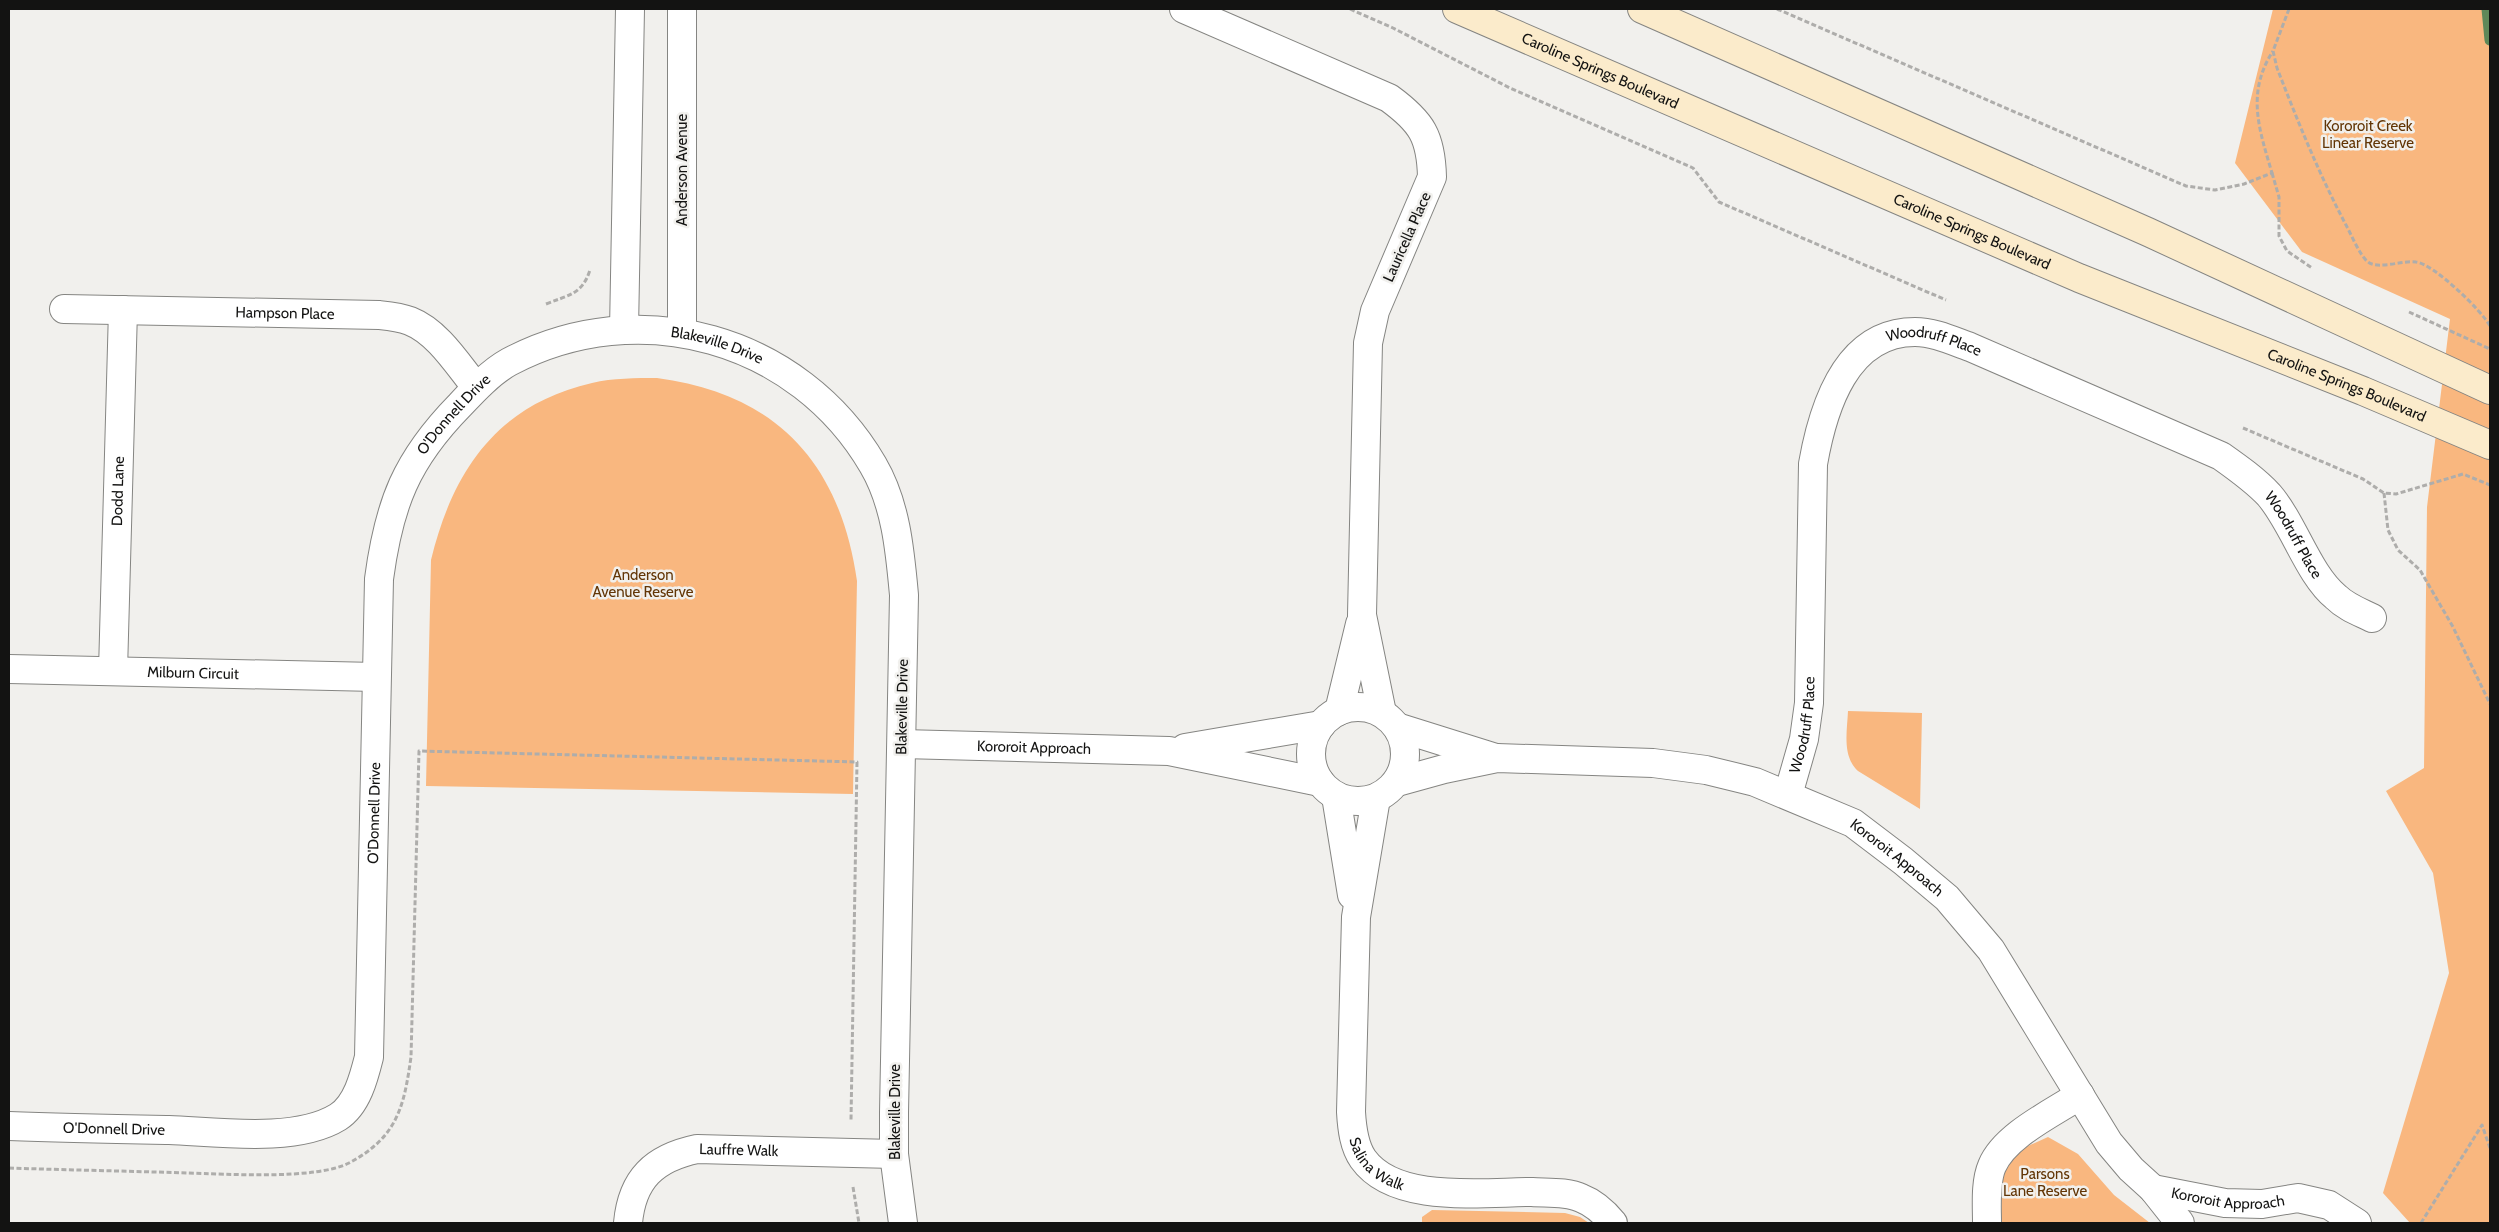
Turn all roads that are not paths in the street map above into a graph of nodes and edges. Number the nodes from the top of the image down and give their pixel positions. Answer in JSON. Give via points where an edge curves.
{"nodes":[{"id":1,"x":630,"y":9,"type":"edge"},
{"id":2,"x":682,"y":9,"type":"edge"},
{"id":3,"x":1184,"y":9,"type":"edge"},
{"id":4,"x":1457,"y":9,"type":"edge"},
{"id":5,"x":1642,"y":9,"type":"edge"},
{"id":6,"x":64,"y":309,"type":"dead end"},
{"id":7,"x":123,"y":310,"type":"junction"},
{"id":8,"x":624,"y":330,"type":"junction"},
{"id":9,"x":653,"y":330,"type":"joint"},
{"id":10,"x":682,"y":331,"type":"junction"},
{"id":11,"x":476,"y":387,"type":"junction"},
{"id":12,"x":2490,"y":390,"type":"edge"},
{"id":13,"x":2483,"y":442,"type":"edge"},
{"id":14,"x":1362,"y":615,"type":"junction"},
{"id":15,"x":2372,"y":618,"type":"dead end"},
{"id":16,"x":9,"y":669,"type":"edge"},
{"id":17,"x":113,"y":672,"type":"junction"},
{"id":18,"x":376,"y":677,"type":"junction"},
{"id":19,"x":1330,"y":718,"type":"junction"},
{"id":20,"x":1389,"y":720,"type":"junction"},
{"id":21,"x":902,"y":744,"type":"junction"},
{"id":22,"x":1169,"y":751,"type":"junction"},
{"id":23,"x":1497,"y":758,"type":"junction"},
{"id":24,"x":1328,"y":789,"type":"junction"},
{"id":25,"x":1387,"y":790,"type":"junction"},
{"id":26,"x":1788,"y":795,"type":"junction"},
{"id":27,"x":1356,"y":916,"type":"junction"},
{"id":28,"x":2080,"y":1095,"type":"junction"},
{"id":29,"x":9,"y":1126,"type":"edge"},
{"id":30,"x":894,"y":1154,"type":"junction"},
{"id":31,"x":2154,"y":1189,"type":"junction"},
{"id":32,"x":2210,"y":1212,"type":"edge"},
{"id":33,"x":628,"y":1223,"type":"edge"},
{"id":34,"x":903,"y":1223,"type":"edge"},
{"id":35,"x":1613,"y":1223,"type":"edge"},
{"id":36,"x":1987,"y":1223,"type":"edge"},
{"id":37,"x":2180,"y":1223,"type":"edge"},
{"id":38,"x":2357,"y":1223,"type":"edge"}],
"edges":[{"from":1,"to":8,"type":"street"},
{"from":2,"to":10,"type":"street","name":"Anderson Avenue"},
{"from":3,"to":14,"type":"street","name":"Lauricella Place","via":[[1389,98],[1411,114],[1426,135],[1432,155],[1432,177],[1375,311],[1368,343]]},
{"from":4,"to":13,"type":"main road","name":"Caroline Springs Boulevard","via":[[2079,278]]},
{"from":5,"to":12,"type":"main road","via":[[2139,228]]},
{"from":6,"to":7,"type":"street","name":"Hampson Place"},
{"from":7,"to":11,"type":"street","name":"Hampson Place","via":[[398,318],[411,321],[432,336]]},
{"from":7,"to":17,"type":"street","name":"Dodd Lane"},
{"from":8,"to":9,"type":"street","name":"O'Donnell Drive"},
{"from":8,"to":11,"type":"street","name":"O'Donnell Drive","via":[[589,333],[557,342],[508,363]]},
{"from":9,"to":10,"type":"street","name":"Blakeville Drive"},
{"from":10,"to":21,"type":"street","name":"Blakeville Drive","via":[[729,345],[771,364],[813,393],[847,427],[874,466],[890,504],[900,550],[904,595]]},
{"from":11,"to":18,"type":"street","name":"O'Donnell Drive","via":[[428,440],[400,491],[385,535],[379,579]]},
{"from":14,"to":19,"type":"street","name":"Lauricella Place"},
{"from":14,"to":20,"type":"street","name":"Lauricella Place"},
{"from":15,"to":26,"type":"street","name":"Woodruff Place","via":[[2334,597],[2269,496],[2221,456],[1941,336],[1917,332],[1875,340],[1856,355],[1839,383],[1819,430],[1813,464],[1809,703],[1804,739]]},
{"from":16,"to":17,"type":"street","name":"Milburn Circuit"},
{"from":17,"to":18,"type":"street","name":"Milburn Circuit"},
{"from":18,"to":29,"type":"street","name":"O'Donnell Drive","via":[[369,1057],[364,1078],[352,1103],[340,1116],[323,1125],[279,1134]]},
{"from":19,"to":20,"type":"street","via":[[1353,707],[1367,708]]},
{"from":19,"to":22,"type":"street","name":"Kororoit Approach"},
{"from":19,"to":24,"type":"street","via":[[1314,739],[1311,754],[1313,768]]},
{"from":20,"to":23,"type":"street","name":"Kororoit Approach"},
{"from":20,"to":25,"type":"street","via":[[1403,740],[1405,755],[1403,769]]},
{"from":21,"to":22,"type":"street","name":"Kororoit Approach"},
{"from":21,"to":30,"type":"street","name":"Blakeville Drive"},
{"from":22,"to":24,"type":"street","name":"Kororoit Approach"},
{"from":23,"to":25,"type":"street","name":"Kororoit Approach","via":[[1444,768]]},
{"from":23,"to":26,"type":"street","name":"Kororoit Approach","via":[[1662,764],[1755,782]]},
{"from":24,"to":25,"type":"street","via":[[1349,801],[1363,802]]},
{"from":24,"to":27,"type":"street","name":"Salina Walk"},
{"from":25,"to":27,"type":"street","name":"Salina Walk"},
{"from":26,"to":28,"type":"street","name":"Kororoit Approach","via":[[1853,823],[1947,898],[1991,950]]},
{"from":27,"to":35,"type":"street","name":"Salina Walk","via":[[1351,1112],[1354,1138],[1363,1159],[1376,1173],[1397,1186],[1427,1191],[1554,1192],[1580,1197],[1603,1210]]},
{"from":28,"to":31,"type":"street","name":"Kororoit Approach","via":[[2109,1144]]},
{"from":28,"to":36,"type":"street","via":[[2011,1140],[2000,1151],[1991,1167]]},
{"from":30,"to":33,"type":"street","name":"Lauffre Walk","via":[[697,1149],[679,1153],[658,1163],[644,1177],[634,1191]]},
{"from":30,"to":34,"type":"street","name":"Blakeville Drive"},
{"from":31,"to":32,"type":"street","name":"Kororoit Approach"},
{"from":31,"to":37,"type":"street","name":"Kororoit Approach"},
{"from":32,"to":38,"type":"street","name":"Kororoit Approach","via":[[2225,1203],[2262,1204],[2298,1198],[2329,1205]]}]}
